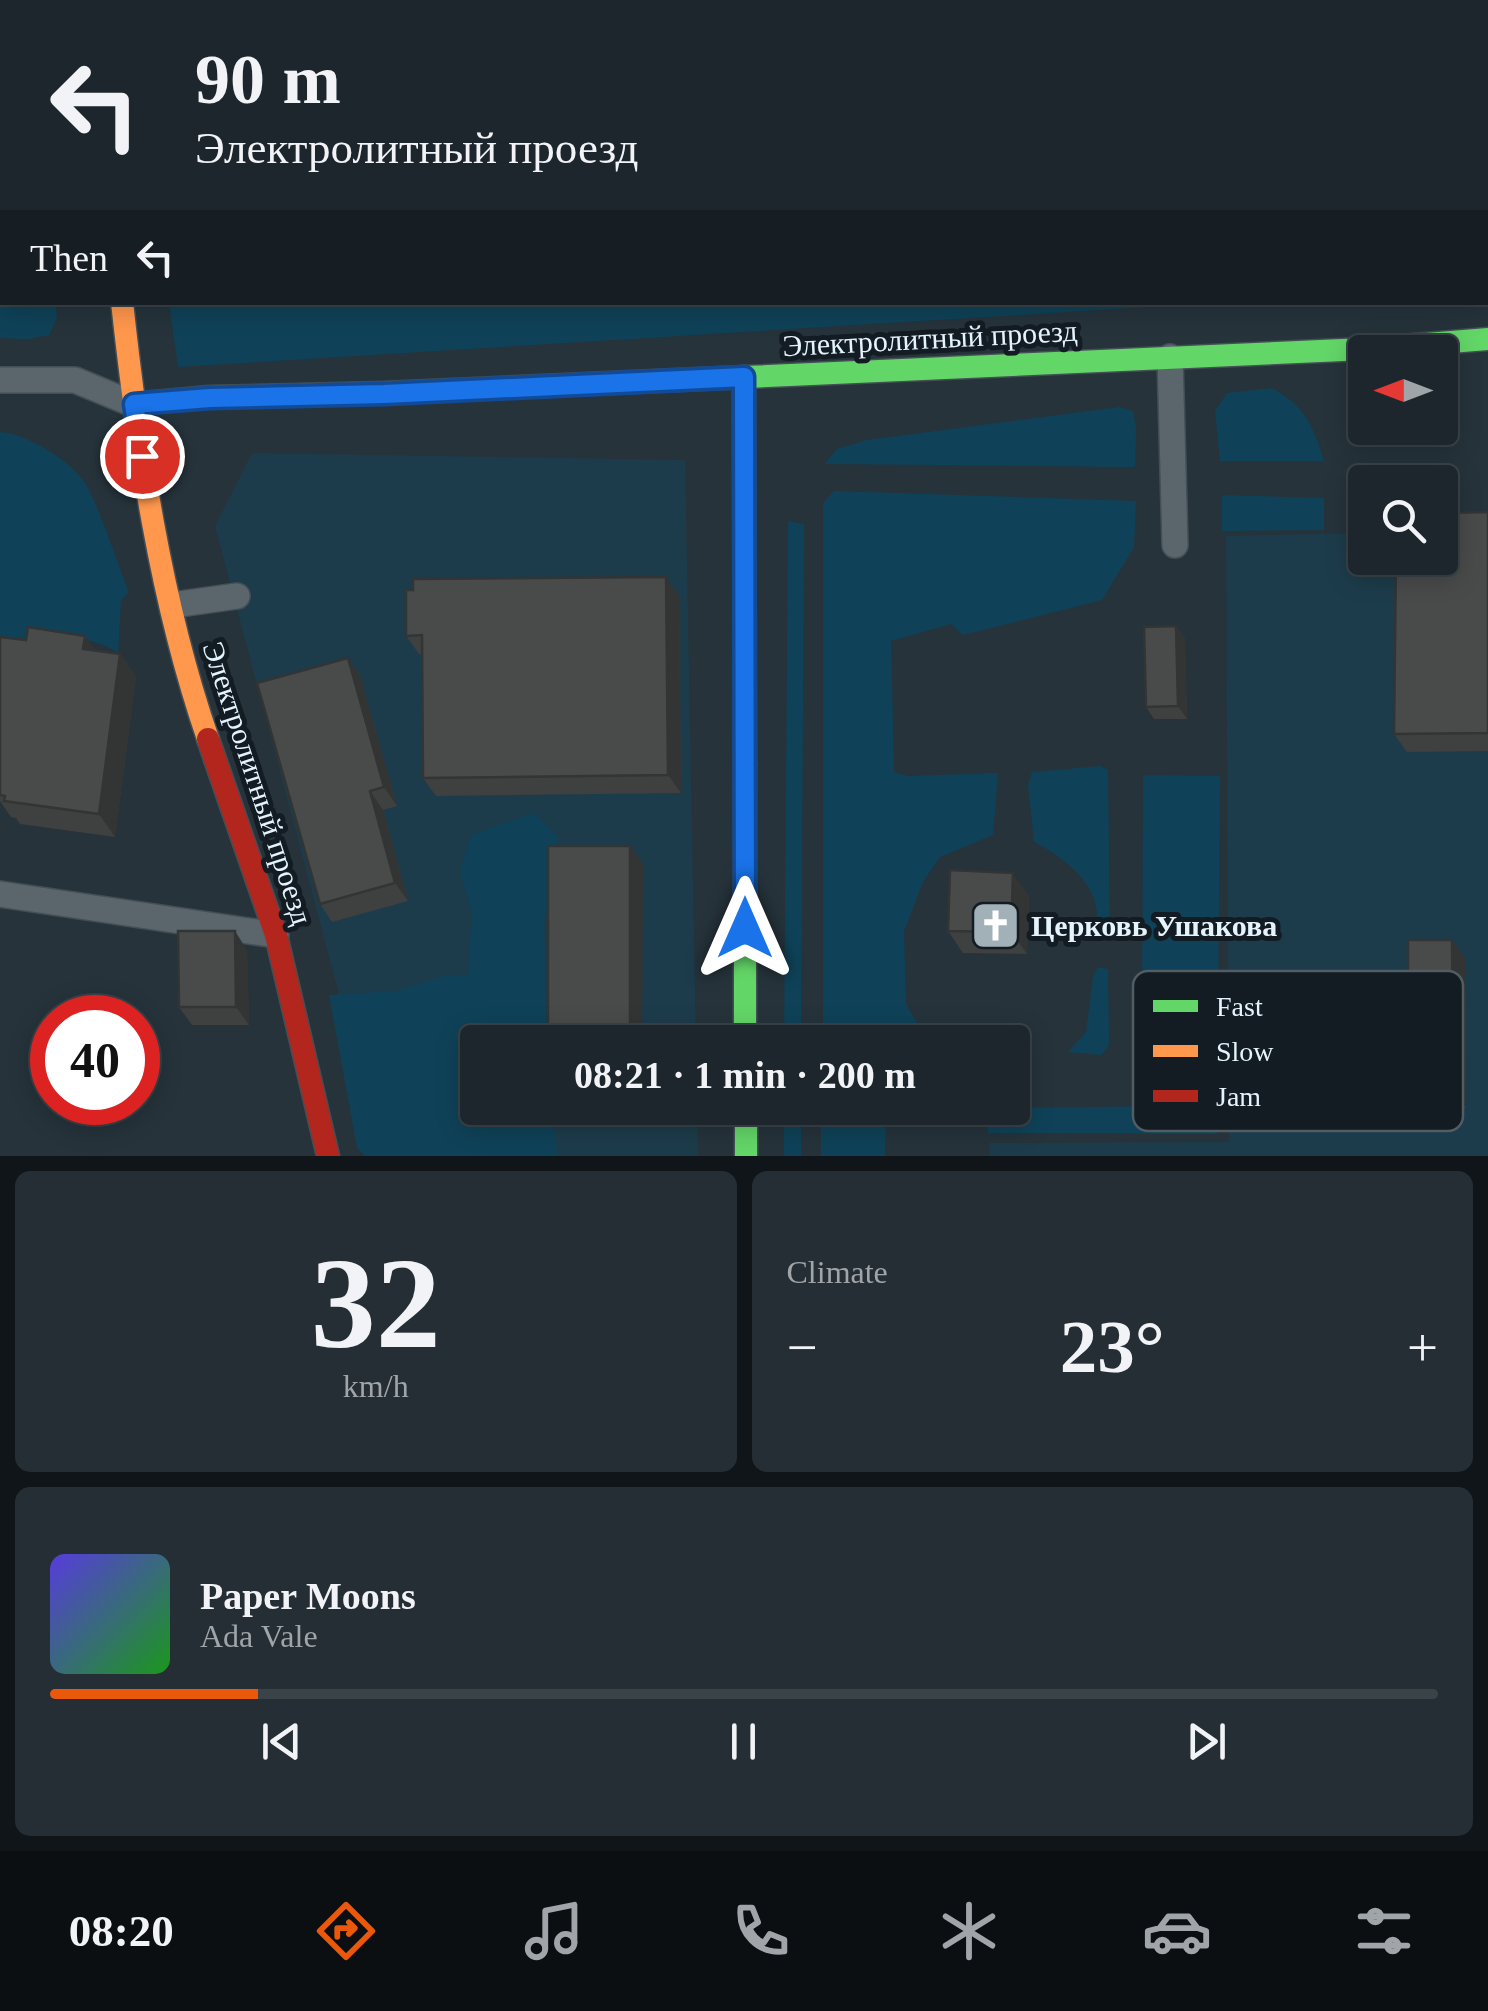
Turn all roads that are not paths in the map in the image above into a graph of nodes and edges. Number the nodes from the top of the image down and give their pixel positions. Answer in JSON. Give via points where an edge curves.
{"nodes":[{"id":1,"x":122,"y":305,"type":"edge"},
{"id":2,"x":1488,"y":339,"type":"edge"},
{"id":3,"x":1170,"y":357,"type":"junction"},
{"id":4,"x":744,"y":377,"type":"junction"},
{"id":5,"x":0,"y":380,"type":"edge"},
{"id":6,"x":134,"y":404,"type":"junction"},
{"id":7,"x":1176,"y":545,"type":"dead end"},
{"id":8,"x":237,"y":596,"type":"dead end"},
{"id":9,"x":173,"y":605,"type":"junction"},
{"id":10,"x":0,"y":894,"type":"edge"},
{"id":11,"x":276,"y":935,"type":"junction"},
{"id":12,"x":746,"y":1025,"type":"edge"},
{"id":13,"x":746,"y":1125,"type":"edge"},
{"id":14,"x":328,"y":1156,"type":"edge"},
{"id":15,"x":746,"y":1156,"type":"edge"}],
"edges":[{"from":1,"to":6,"type":"street"},
{"from":2,"to":3,"type":"street","name":"Электролитный проезд"},
{"from":3,"to":4,"type":"street","name":"Электролитный проезд"},
{"from":3,"to":7,"type":"lane"},
{"from":4,"to":6,"type":"street","name":"Электролитный проезд"},
{"from":4,"to":12,"type":"street"},
{"from":5,"to":6,"type":"lane","via":[[75,380]]},
{"from":6,"to":9,"type":"street","name":"Электролитный проезд"},
{"from":8,"to":9,"type":"lane"},
{"from":9,"to":11,"type":"street","name":"Электролитный проезд","via":[[194,698]]},
{"from":10,"to":11,"type":"lane"},
{"from":11,"to":14,"type":"street","name":"Электролитный проезд"},
{"from":13,"to":15,"type":"street"}]}
